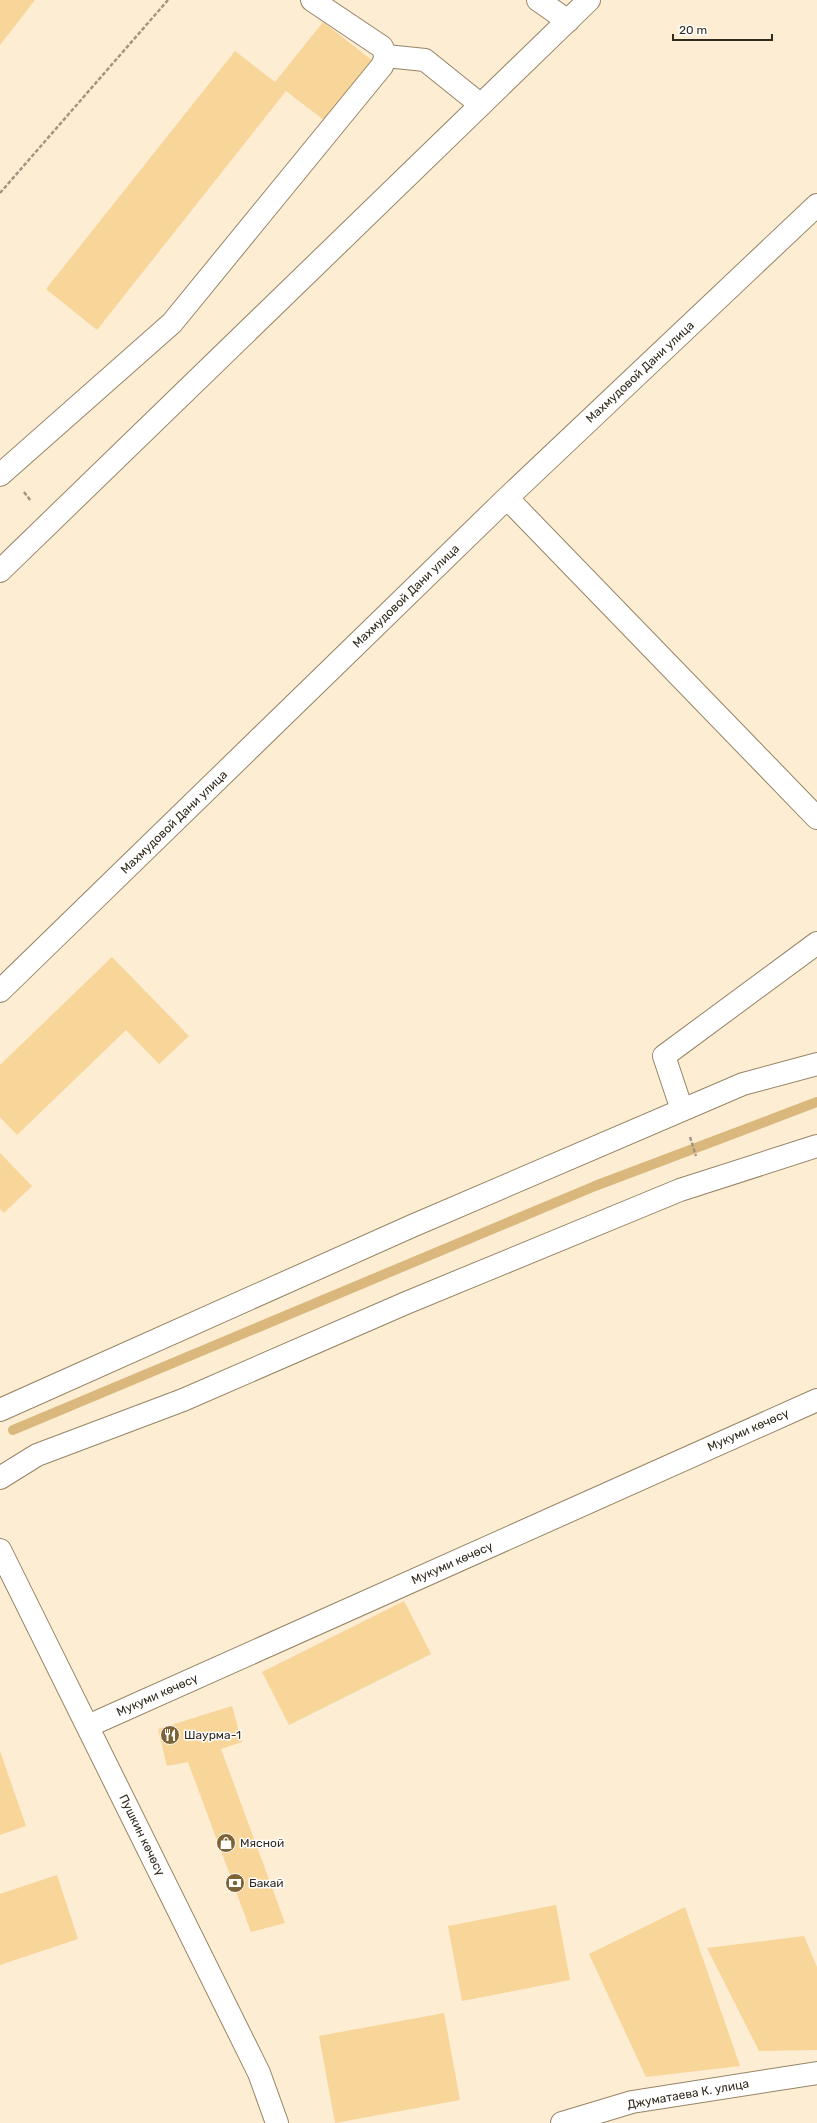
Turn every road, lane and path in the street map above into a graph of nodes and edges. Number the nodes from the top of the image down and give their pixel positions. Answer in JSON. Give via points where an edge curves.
{"nodes":[{"id":1,"x":168,"y":0,"type":"edge"},
{"id":2,"x":312,"y":0,"type":"edge"},
{"id":3,"x":538,"y":0,"type":"edge"},
{"id":4,"x":589,"y":0,"type":"edge"},
{"id":5,"x":568,"y":21,"type":"junction"},
{"id":6,"x":386,"y":56,"type":"junction"},
{"id":7,"x":481,"y":105,"type":"junction"},
{"id":8,"x":0,"y":193,"type":"edge"},
{"id":9,"x":817,"y":205,"type":"edge"},
{"id":10,"x":0,"y":475,"type":"edge"},
{"id":11,"x":507,"y":498,"type":"junction"},
{"id":12,"x":0,"y":571,"type":"edge"},
{"id":13,"x":817,"y":818,"type":"edge"},
{"id":14,"x":817,"y":943,"type":"edge"},
{"id":15,"x":0,"y":991,"type":"edge"},
{"id":16,"x":817,"y":1064,"type":"edge"},
{"id":17,"x":682,"y":1110,"type":"junction"},
{"id":18,"x":817,"y":1146,"type":"edge"},
{"id":19,"x":704,"y":1183,"type":"junction"},
{"id":20,"x":817,"y":1400,"type":"edge"},
{"id":21,"x":0,"y":1410,"type":"edge"},
{"id":22,"x":0,"y":1478,"type":"edge"},
{"id":23,"x":0,"y":1550,"type":"edge"},
{"id":24,"x":88,"y":1726,"type":"junction"},
{"id":25,"x":817,"y":2073,"type":"edge"},
{"id":26,"x":277,"y":2123,"type":"edge"},
{"id":27,"x":562,"y":2123,"type":"edge"}],
"edges":[{"from":1,"to":8,"type":"path"},
{"from":2,"to":6,"type":"main road","via":[[382,47]]},
{"from":3,"to":5,"type":"main road"},
{"from":4,"to":5,"type":"main road"},
{"from":5,"to":7,"type":"main road"},
{"from":6,"to":7,"type":"main road","via":[[425,60]]},
{"from":6,"to":10,"type":"main road","via":[[382,66],[172,323]]},
{"from":7,"to":12,"type":"main road"},
{"from":9,"to":11,"type":"main road","name":"Махмудовой Дани улица"},
{"from":11,"to":13,"type":"main road"},
{"from":11,"to":15,"type":"main road","name":"Махмудовой Дани улица"},
{"from":14,"to":17,"type":"main road","via":[[664,1056]]},
{"from":16,"to":17,"type":"main road","via":[[743,1084]]},
{"from":17,"to":19,"type":"path"},
{"from":17,"to":21,"type":"main road","via":[[412,1226]]},
{"from":18,"to":19,"type":"main road"},
{"from":19,"to":22,"type":"main road","via":[[680,1190],[406,1303],[183,1400],[37,1456]]},
{"from":20,"to":24,"type":"main road","name":"Мукуми көчөсү"},
{"from":23,"to":24,"type":"main road","name":"Пушкин көчөсү"},
{"from":24,"to":26,"type":"main road","name":"Пушкин көчөсү","via":[[259,2073]]},
{"from":25,"to":27,"type":"main road","name":"Джуматаева К. улица","via":[[632,2102]]}]}
